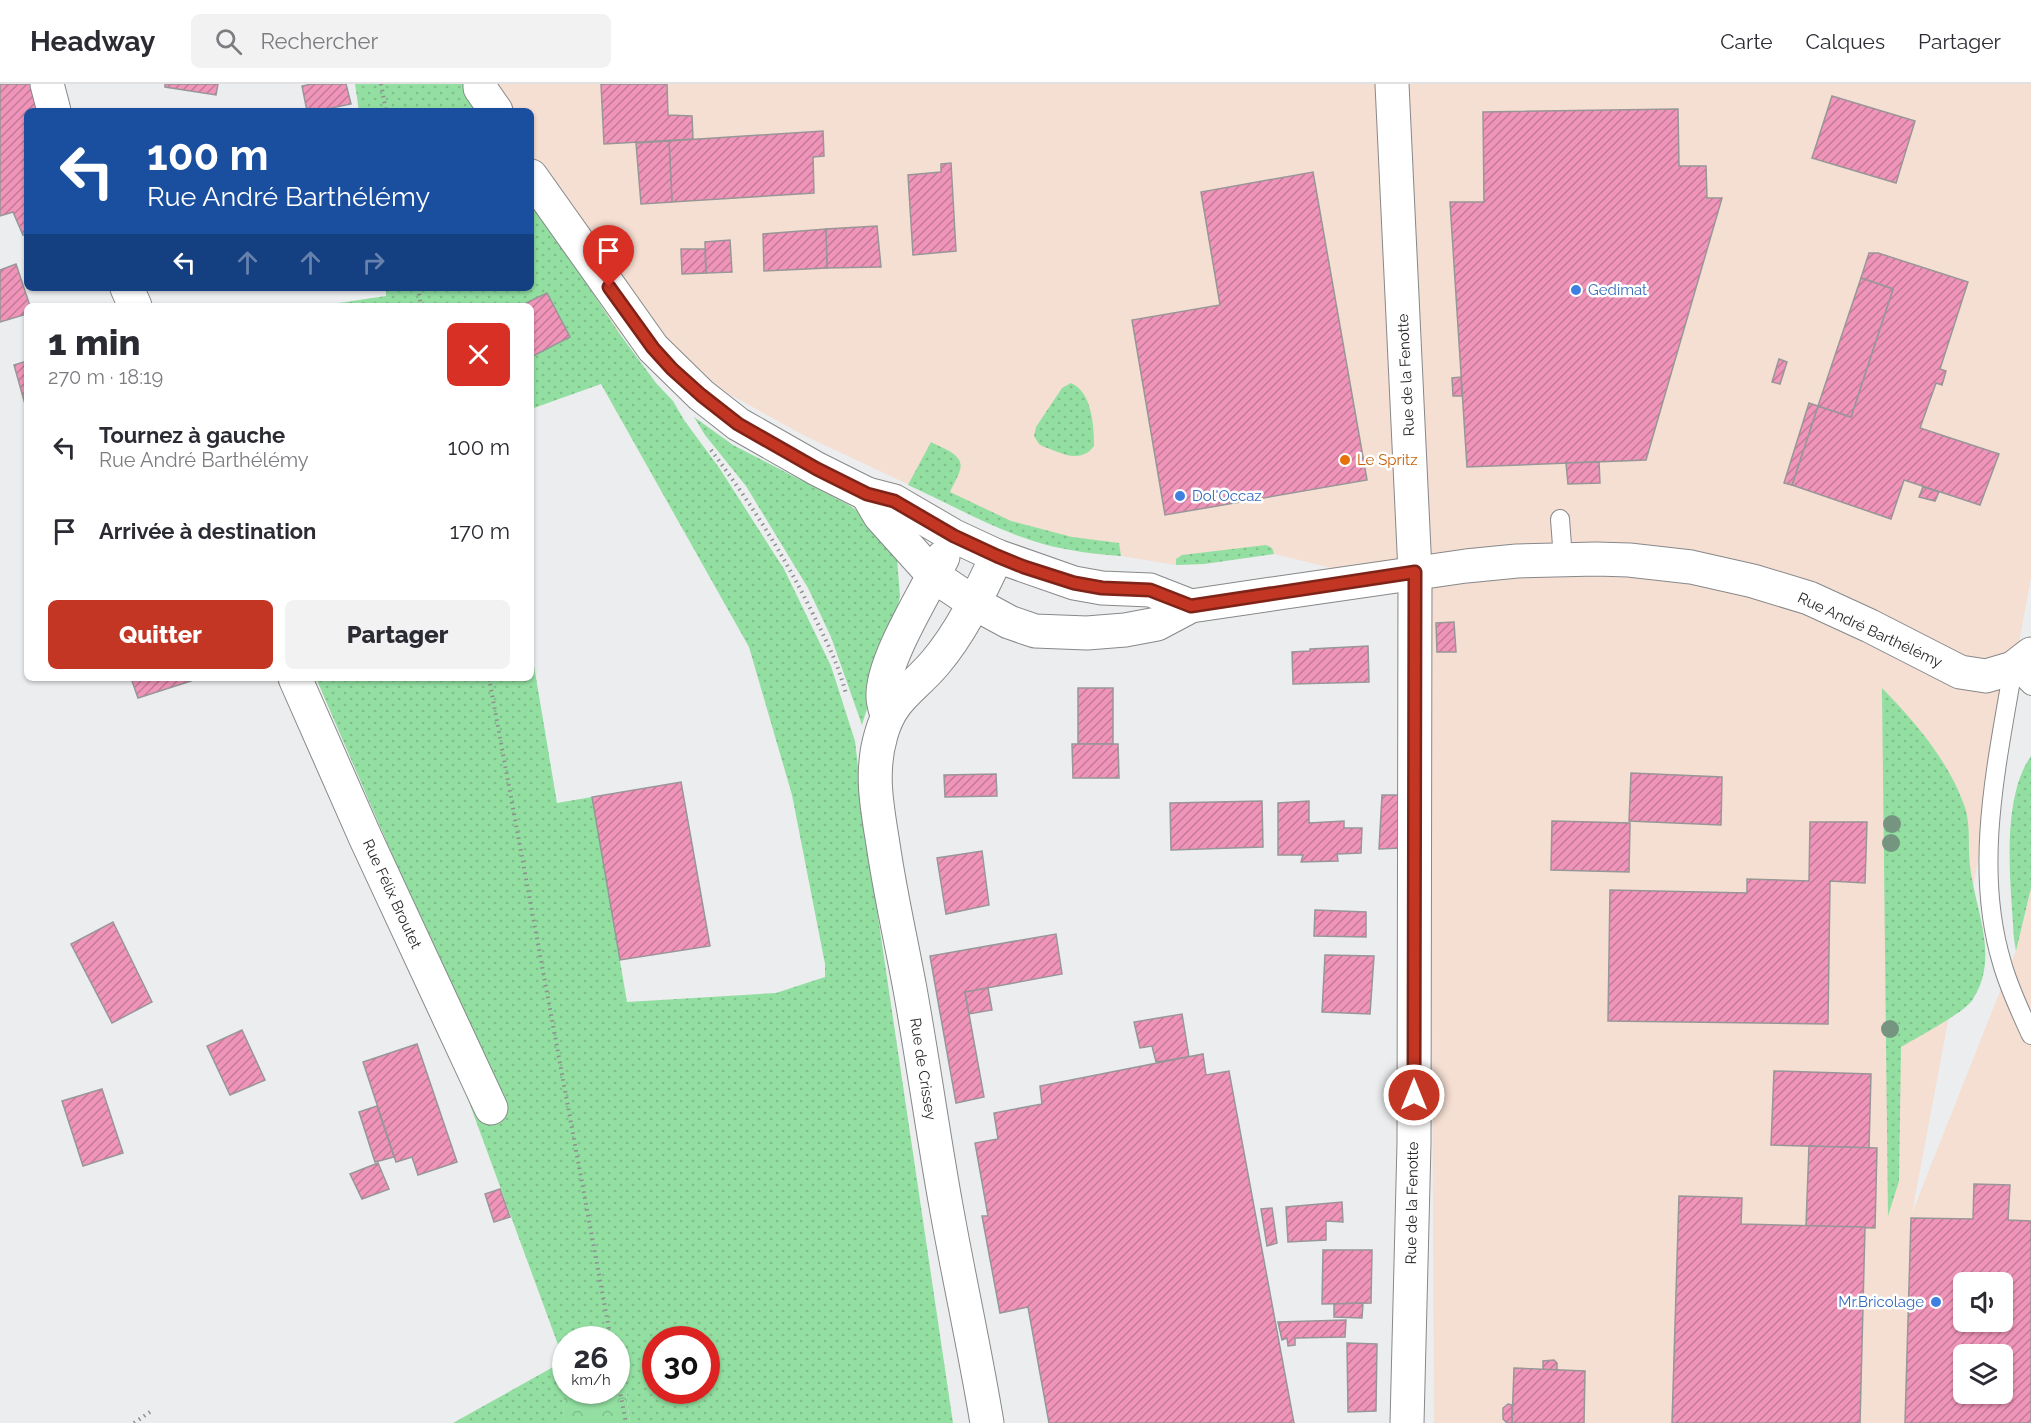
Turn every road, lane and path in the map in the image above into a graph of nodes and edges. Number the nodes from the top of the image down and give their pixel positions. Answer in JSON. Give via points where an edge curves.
{"nodes":[{"id":1,"x":47,"y":84,"type":"edge"},
{"id":2,"x":381,"y":84,"type":"edge"},
{"id":3,"x":1392,"y":84,"type":"edge"},
{"id":4,"x":53,"y":108,"type":"edge"},
{"id":5,"x":385,"y":108,"type":"edge"},
{"id":6,"x":534,"y":180,"type":"edge"},
{"id":7,"x":706,"y":445,"type":"dead end"},
{"id":8,"x":867,"y":494,"type":"junction"},
{"id":9,"x":1560,"y":519,"type":"dead end"},
{"id":10,"x":954,"y":536,"type":"junction"},
{"id":11,"x":997,"y":556,"type":"junction"},
{"id":12,"x":1563,"y":559,"type":"junction"},
{"id":13,"x":1415,"y":572,"type":"junction"},
{"id":14,"x":934,"y":576,"type":"junction"},
{"id":15,"x":975,"y":603,"type":"junction"},
{"id":16,"x":1191,"y":606,"type":"junction"},
{"id":17,"x":2025,"y":669,"type":"edge"},
{"id":18,"x":296,"y":681,"type":"edge"},
{"id":19,"x":490,"y":681,"type":"edge"},
{"id":20,"x":847,"y":698,"type":"dead end"},
{"id":21,"x":887,"y":715,"type":"junction"},
{"id":22,"x":2031,"y":1035,"type":"edge"},
{"id":23,"x":491,"y":1108,"type":"dead end"},
{"id":24,"x":608,"y":1326,"type":"edge"},
{"id":25,"x":622,"y":1404,"type":"edge"},
{"id":26,"x":150,"y":1412,"type":"dead end"},
{"id":27,"x":134,"y":1423,"type":"edge"},
{"id":28,"x":626,"y":1423,"type":"edge"},
{"id":29,"x":987,"y":1423,"type":"edge"},
{"id":30,"x":1407,"y":1423,"type":"edge"}],
"edges":[{"from":1,"to":4,"type":"street"},
{"from":2,"to":5,"type":"path"},
{"from":3,"to":13,"type":"street","name":"Rue de la Fenotte"},
{"from":6,"to":8,"type":"street","name":"Rue André Barthélémy","via":[[634,324],[672,369],[738,424]]},
{"from":7,"to":20,"type":"path","via":[[761,520],[796,580],[826,640]]},
{"from":8,"to":10,"type":"street","name":"Rue André Barthélémy","via":[[894,501]]},
{"from":8,"to":14,"type":"street","name":"Rue André Barthélémy","via":[[880,516]]},
{"from":9,"to":12,"type":"lane"},
{"from":10,"to":11,"type":"street","name":"Rue André Barthélémy"},
{"from":10,"to":14,"type":"street","name":"Rue de Crissey"},
{"from":11,"to":15,"type":"street","name":"Rue de Crissey"},
{"from":11,"to":16,"type":"street","name":"Rue André Barthélémy","via":[[1074,583],[1150,590]]},
{"from":12,"to":13,"type":"street","name":"Rue André Barthélémy"},
{"from":12,"to":17,"type":"street","name":"Rue André Barthélémy","via":[[1629,560],[1691,567],[1753,581],[1809,598],[1960,672],[1986,676]]},
{"from":13,"to":16,"type":"street","name":"Rue André Barthélémy"},
{"from":13,"to":30,"type":"street","name":"Rue de la Fenotte","via":[[1414,1143]]},
{"from":14,"to":15,"type":"street","name":"Rue André Barthélémy"},
{"from":14,"to":21,"type":"street","name":"Rue de Crissey","via":[[888,670],[883,695]]},
{"from":15,"to":16,"type":"street","name":"Rue André Barthélémy","via":[[1035,631],[1087,633],[1157,624]]},
{"from":15,"to":21,"type":"street","name":"Rue de Crissey","via":[[934,664]]},
{"from":17,"to":22,"type":"lane","via":[[1993,786],[1988,860],[2001,961]]},
{"from":18,"to":23,"type":"street","name":"Rue Félix Broutet"},
{"from":19,"to":24,"type":"path"},
{"from":21,"to":29,"type":"street","name":"Rue de Crissey","via":[[875,757],[876,797]]},
{"from":25,"to":28,"type":"path"},
{"from":26,"to":27,"type":"path"}]}
